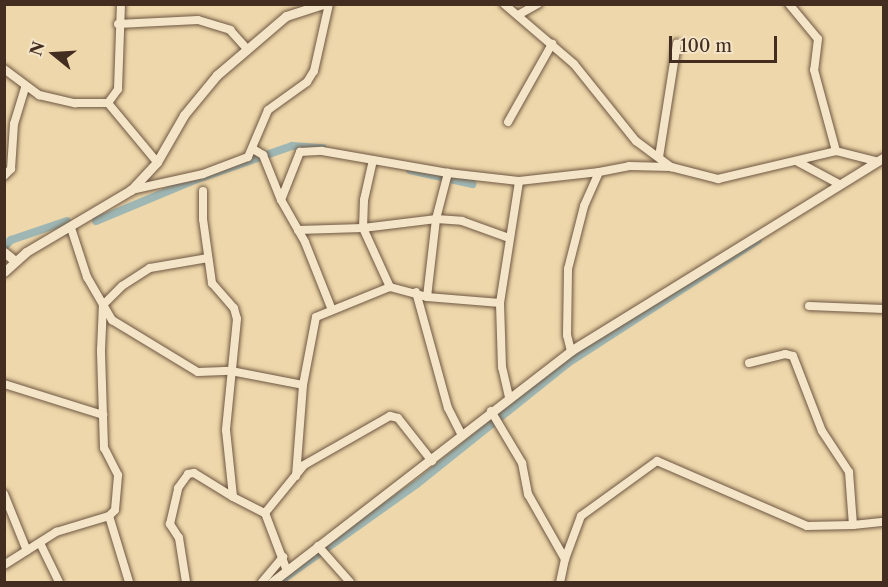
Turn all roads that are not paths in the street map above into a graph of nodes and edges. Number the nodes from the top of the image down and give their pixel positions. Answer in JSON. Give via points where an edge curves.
{"nodes":[{"id":1,"x":121,"y":4,"type":"edge"},
{"id":2,"x":323,"y":4,"type":"edge"},
{"id":3,"x":329,"y":4,"type":"edge"},
{"id":4,"x":504,"y":4,"type":"edge"},
{"id":5,"x":538,"y":4,"type":"edge"},
{"id":6,"x":789,"y":4,"type":"edge"},
{"id":7,"x":518,"y":15,"type":"junction"},
{"id":8,"x":118,"y":24,"type":"junction"},
{"id":9,"x":677,"y":43,"type":"dead end"},
{"id":10,"x":552,"y":44,"type":"junction"},
{"id":11,"x":246,"y":48,"type":"junction"},
{"id":12,"x":4,"y":69,"type":"edge"},
{"id":13,"x":25,"y":87,"type":"junction"},
{"id":14,"x":108,"y":103,"type":"junction"},
{"id":15,"x":508,"y":122,"type":"dead end"},
{"id":16,"x":253,"y":149,"type":"junction"},
{"id":17,"x":836,"y":151,"type":"junction"},
{"id":18,"x":659,"y":157,"type":"junction"},
{"id":19,"x":879,"y":159,"type":"edge"},
{"id":20,"x":373,"y":160,"type":"junction"},
{"id":21,"x":157,"y":162,"type":"junction"},
{"id":22,"x":798,"y":162,"type":"junction"},
{"id":23,"x":671,"y":167,"type":"junction"},
{"id":24,"x":599,"y":172,"type":"junction"},
{"id":25,"x":448,"y":173,"type":"junction"},
{"id":26,"x":4,"y":177,"type":"edge"},
{"id":27,"x":519,"y":181,"type":"junction"},
{"id":28,"x":839,"y":184,"type":"junction"},
{"id":29,"x":131,"y":190,"type":"junction"},
{"id":30,"x":203,"y":191,"type":"dead end"},
{"id":31,"x":281,"y":200,"type":"junction"},
{"id":32,"x":436,"y":219,"type":"junction"},
{"id":33,"x":71,"y":228,"type":"junction"},
{"id":34,"x":363,"y":228,"type":"junction"},
{"id":35,"x":298,"y":230,"type":"junction"},
{"id":36,"x":509,"y":238,"type":"junction"},
{"id":37,"x":9,"y":256,"type":"edge"},
{"id":38,"x":208,"y":258,"type":"junction"},
{"id":39,"x":4,"y":272,"type":"edge"},
{"id":40,"x":390,"y":286,"type":"junction"},
{"id":41,"x":416,"y":292,"type":"junction"},
{"id":42,"x":427,"y":297,"type":"junction"},
{"id":43,"x":500,"y":303,"type":"junction"},
{"id":44,"x":104,"y":305,"type":"junction"},
{"id":45,"x":809,"y":306,"type":"dead end"},
{"id":46,"x":884,"y":309,"type":"edge"},
{"id":47,"x":332,"y":310,"type":"junction"},
{"id":48,"x":568,"y":343,"type":"junction"},
{"id":49,"x":749,"y":363,"type":"dead end"},
{"id":50,"x":231,"y":371,"type":"junction"},
{"id":51,"x":4,"y":384,"type":"edge"},
{"id":52,"x":303,"y":385,"type":"junction"},
{"id":53,"x":508,"y":393,"type":"junction"},
{"id":54,"x":491,"y":411,"type":"junction"},
{"id":55,"x":103,"y":415,"type":"junction"},
{"id":56,"x":462,"y":436,"type":"junction"},
{"id":57,"x":428,"y":457,"type":"junction"},
{"id":58,"x":296,"y":476,"type":"junction"},
{"id":59,"x":4,"y":494,"type":"edge"},
{"id":60,"x":233,"y":497,"type":"junction"},
{"id":61,"x":265,"y":513,"type":"junction"},
{"id":62,"x":109,"y":516,"type":"junction"},
{"id":63,"x":884,"y":522,"type":"edge"},
{"id":64,"x":853,"y":525,"type":"junction"},
{"id":65,"x":40,"y":543,"type":"junction"},
{"id":66,"x":318,"y":546,"type":"junction"},
{"id":67,"x":27,"y":551,"type":"junction"},
{"id":68,"x":565,"y":559,"type":"junction"},
{"id":69,"x":4,"y":565,"type":"edge"},
{"id":70,"x":285,"y":565,"type":"junction"},
{"id":71,"x":59,"y":582,"type":"edge"},
{"id":72,"x":129,"y":582,"type":"edge"},
{"id":73,"x":186,"y":582,"type":"edge"},
{"id":74,"x":262,"y":582,"type":"edge"},
{"id":75,"x":272,"y":582,"type":"edge"},
{"id":76,"x":350,"y":582,"type":"edge"},
{"id":77,"x":560,"y":582,"type":"edge"}],
"edges":[{"from":1,"to":8,"type":"street"},
{"from":2,"to":11,"type":"street","via":[[286,16]]},
{"from":3,"to":16,"type":"street","via":[[314,71],[307,82],[268,110]]},
{"from":4,"to":7,"type":"street"},
{"from":5,"to":7,"type":"street"},
{"from":6,"to":17,"type":"street","via":[[818,39],[814,70]]},
{"from":7,"to":10,"type":"street"},
{"from":8,"to":11,"type":"street","via":[[198,20],[230,30]]},
{"from":8,"to":14,"type":"street","via":[[118,89]]},
{"from":9,"to":18,"type":"street"},
{"from":10,"to":15,"type":"street"},
{"from":10,"to":18,"type":"street","via":[[574,64],[636,141]]},
{"from":11,"to":21,"type":"street","via":[[195,99]]},
{"from":12,"to":13,"type":"street"},
{"from":13,"to":14,"type":"street","via":[[75,103]]},
{"from":13,"to":26,"type":"street","via":[[14,124],[11,169]]},
{"from":14,"to":21,"type":"street"},
{"from":16,"to":29,"type":"street","via":[[239,163]]},
{"from":16,"to":31,"type":"street","via":[[264,158]]},
{"from":17,"to":19,"type":"street"},
{"from":17,"to":22,"type":"street"},
{"from":18,"to":23,"type":"street"},
{"from":19,"to":28,"type":"street"},
{"from":20,"to":25,"type":"street"},
{"from":20,"to":31,"type":"street","via":[[300,152]]},
{"from":20,"to":34,"type":"street","via":[[364,200]]},
{"from":21,"to":29,"type":"street"},
{"from":22,"to":23,"type":"street","via":[[718,179]]},
{"from":22,"to":28,"type":"street"},
{"from":23,"to":24,"type":"street","via":[[629,166]]},
{"from":24,"to":27,"type":"street"},
{"from":24,"to":48,"type":"street","via":[[584,206],[568,269]]},
{"from":25,"to":27,"type":"street"},
{"from":25,"to":32,"type":"street"},
{"from":27,"to":36,"type":"street"},
{"from":28,"to":48,"type":"street"},
{"from":29,"to":33,"type":"street"},
{"from":30,"to":38,"type":"street"},
{"from":31,"to":35,"type":"street"},
{"from":32,"to":34,"type":"street"},
{"from":32,"to":36,"type":"street","via":[[462,221]]},
{"from":32,"to":42,"type":"street"},
{"from":33,"to":37,"type":"street"},
{"from":33,"to":44,"type":"street","via":[[87,277]]},
{"from":34,"to":35,"type":"street"},
{"from":34,"to":40,"type":"street"},
{"from":35,"to":47,"type":"street"},
{"from":36,"to":43,"type":"street"},
{"from":37,"to":39,"type":"street"},
{"from":38,"to":44,"type":"street","via":[[150,268],[122,286]]},
{"from":38,"to":50,"type":"street","via":[[212,283],[234,308],[237,319]]},
{"from":40,"to":41,"type":"street"},
{"from":40,"to":47,"type":"street"},
{"from":41,"to":42,"type":"street"},
{"from":41,"to":56,"type":"street","via":[[448,408]]},
{"from":42,"to":43,"type":"street"},
{"from":43,"to":53,"type":"street"},
{"from":44,"to":50,"type":"street","via":[[125,331],[184,366],[208,374]]},
{"from":44,"to":55,"type":"street"},
{"from":45,"to":46,"type":"street"},
{"from":47,"to":52,"type":"street","via":[[316,316]]},
{"from":48,"to":53,"type":"street"},
{"from":49,"to":64,"type":"street","via":[[785,354],[797,361],[822,431],[849,472]]},
{"from":50,"to":52,"type":"street"},
{"from":50,"to":60,"type":"street","via":[[226,429]]},
{"from":51,"to":55,"type":"street"},
{"from":52,"to":58,"type":"street"},
{"from":53,"to":54,"type":"street"},
{"from":54,"to":56,"type":"street"},
{"from":54,"to":68,"type":"street","via":[[522,463],[528,494]]},
{"from":55,"to":62,"type":"street","via":[[104,448],[118,475],[115,510]]},
{"from":56,"to":57,"type":"street"},
{"from":57,"to":58,"type":"street","via":[[398,418],[390,416],[316,456]]},
{"from":57,"to":66,"type":"street"},
{"from":58,"to":61,"type":"street"},
{"from":59,"to":67,"type":"street"},
{"from":60,"to":61,"type":"street"},
{"from":60,"to":73,"type":"street","via":[[194,473],[178,488],[170,524],[179,538]]},
{"from":61,"to":70,"type":"street"},
{"from":62,"to":65,"type":"street","via":[[56,532]]},
{"from":62,"to":72,"type":"street"},
{"from":63,"to":64,"type":"street"},
{"from":64,"to":68,"type":"street","via":[[807,526],[657,461],[580,516]]},
{"from":65,"to":67,"type":"street"},
{"from":65,"to":71,"type":"street"},
{"from":66,"to":70,"type":"street"},
{"from":66,"to":76,"type":"street"},
{"from":67,"to":69,"type":"street"},
{"from":68,"to":77,"type":"street"},
{"from":70,"to":74,"type":"street"},
{"from":70,"to":75,"type":"street"}]}
